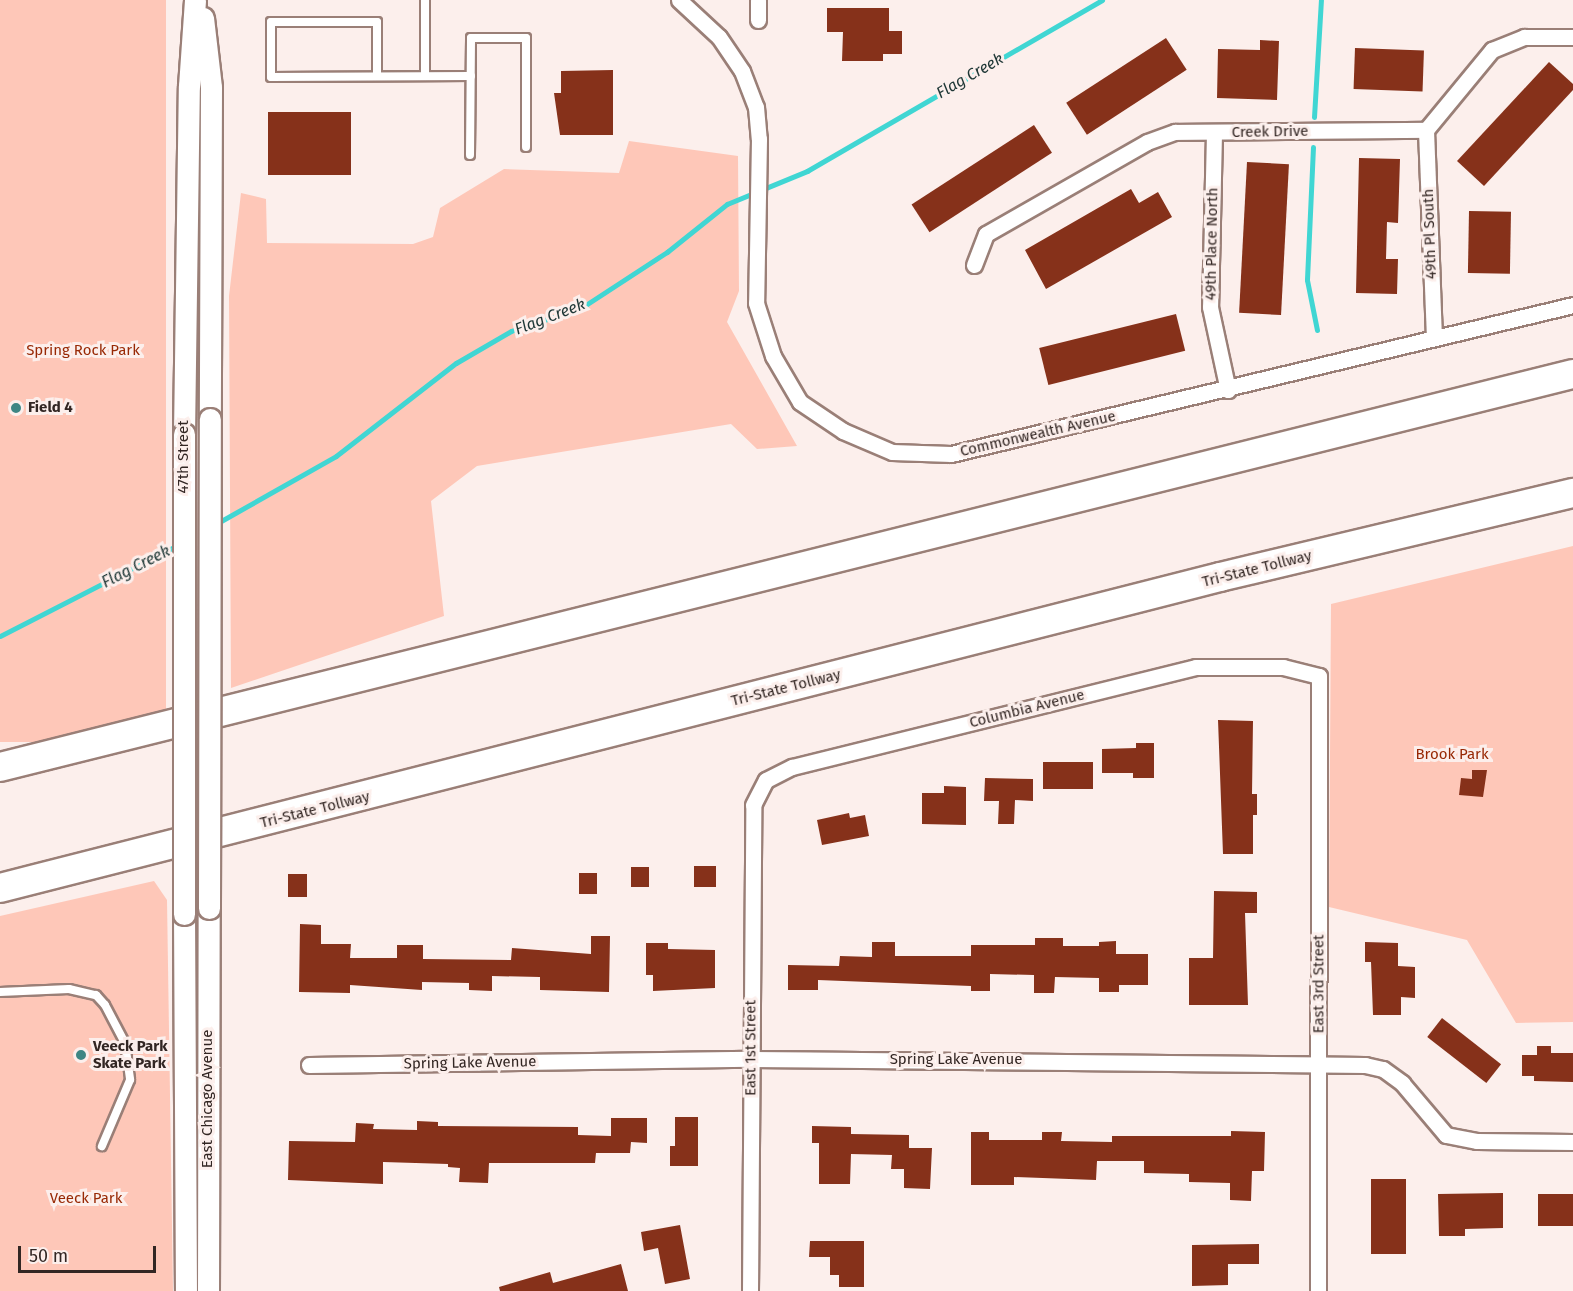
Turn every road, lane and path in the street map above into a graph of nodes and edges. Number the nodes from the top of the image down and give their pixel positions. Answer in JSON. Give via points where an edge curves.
{"nodes":[{"id":1,"x":195,"y":0,"type":"edge"},
{"id":2,"x":201,"y":0,"type":"edge"},
{"id":3,"x":425,"y":0,"type":"edge"},
{"id":4,"x":679,"y":0,"type":"edge"},
{"id":5,"x":758,"y":0,"type":"edge"},
{"id":6,"x":758,"y":20,"type":"dead end"},
{"id":7,"x":1573,"y":37,"type":"edge"},
{"id":8,"x":377,"y":76,"type":"junction"},
{"id":9,"x":425,"y":76,"type":"junction"},
{"id":10,"x":471,"y":76,"type":"junction"},
{"id":11,"x":1426,"y":130,"type":"junction"},
{"id":12,"x":1214,"y":133,"type":"junction"},
{"id":13,"x":526,"y":147,"type":"dead end"},
{"id":14,"x":470,"y":155,"type":"dead end"},
{"id":15,"x":974,"y":265,"type":"dead end"},
{"id":16,"x":1573,"y":305,"type":"edge"},
{"id":17,"x":1434,"y":338,"type":"junction"},
{"id":18,"x":1573,"y":374,"type":"edge"},
{"id":19,"x":1228,"y":390,"type":"junction"},
{"id":20,"x":1573,"y":493,"type":"edge"},
{"id":21,"x":1319,"y":676,"type":"joint"},
{"id":22,"x":0,"y":767,"type":"edge"},
{"id":23,"x":753,"y":805,"type":"joint"},
{"id":24,"x":0,"y":888,"type":"edge"},
{"id":25,"x":209,"y":908,"type":"joint"},
{"id":26,"x":184,"y":914,"type":"joint"},
{"id":27,"x":0,"y":992,"type":"edge"},
{"id":28,"x":750,"y":1059,"type":"junction"},
{"id":29,"x":1319,"y":1063,"type":"junction"},
{"id":30,"x":309,"y":1065,"type":"dead end"},
{"id":31,"x":1573,"y":1142,"type":"edge"},
{"id":32,"x":102,"y":1146,"type":"dead end"},
{"id":33,"x":186,"y":1291,"type":"edge"},
{"id":34,"x":208,"y":1291,"type":"edge"},
{"id":35,"x":750,"y":1291,"type":"edge"},
{"id":36,"x":1318,"y":1291,"type":"edge"}],
"edges":[{"from":1,"to":26,"type":"main road","name":"47th Street","bridge":true,"via":[[189,86],[184,434]]},
{"from":2,"to":25,"type":"main road","name":"47th Street","bridge":true,"via":[[211,87]]},
{"from":3,"to":9,"type":"lane"},
{"from":4,"to":19,"type":"street","name":"Commonwealth Avenue","via":[[719,37],[742,71],[756,107],[756,303],[773,356],[800,402],[843,431],[892,452],[951,454]]},
{"from":5,"to":6,"type":"street"},
{"from":7,"to":11,"type":"street","via":[[1524,37],[1492,50]]},
{"from":8,"to":8,"type":"lane","via":[[271,77],[271,22],[377,22]]},
{"from":8,"to":9,"type":"lane"},
{"from":9,"to":10,"type":"lane"},
{"from":10,"to":13,"type":"lane","via":[[471,38],[526,39]]},
{"from":10,"to":14,"type":"lane"},
{"from":11,"to":12,"type":"street","name":"Creek Drive"},
{"from":11,"to":17,"type":"street","name":"49th Pl South"},
{"from":12,"to":15,"type":"street","name":"Creek Drive","via":[[1175,132],[1147,142],[986,234]]},
{"from":12,"to":19,"type":"street","name":"49th Place North","via":[[1210,307]]},
{"from":16,"to":17,"type":"street","name":"Commonwealth Avenue"},
{"from":17,"to":19,"type":"street","name":"Commonwealth Avenue"},
{"from":18,"to":22,"type":"highway"},
{"from":20,"to":24,"type":"highway","name":"Tri-State Tollway","via":[[1220,578]]},
{"from":21,"to":23,"type":"street","name":"Columbia Avenue","via":[[1283,667],[1196,667],[792,767],[766,780]]},
{"from":21,"to":29,"type":"street","name":"East 3rd Street"},
{"from":23,"to":28,"type":"street","name":"East 1st Street"},
{"from":25,"to":34,"type":"main road","name":"East Chicago Avenue"},
{"from":26,"to":33,"type":"main road","name":"East Chicago Avenue"},
{"from":27,"to":32,"type":"lane","via":[[69,988],[96,995],[105,1005],[125,1043],[130,1080]]},
{"from":28,"to":29,"type":"street","name":"Spring Lake Avenue"},
{"from":28,"to":30,"type":"street","name":"Spring Lake Avenue"},
{"from":28,"to":35,"type":"street","name":"East 1st Street"},
{"from":29,"to":31,"type":"street","name":"Spring Lake Avenue","via":[[1383,1069],[1402,1083],[1446,1135],[1459,1139]]},
{"from":29,"to":36,"type":"street","name":"East 3rd Street"}]}
